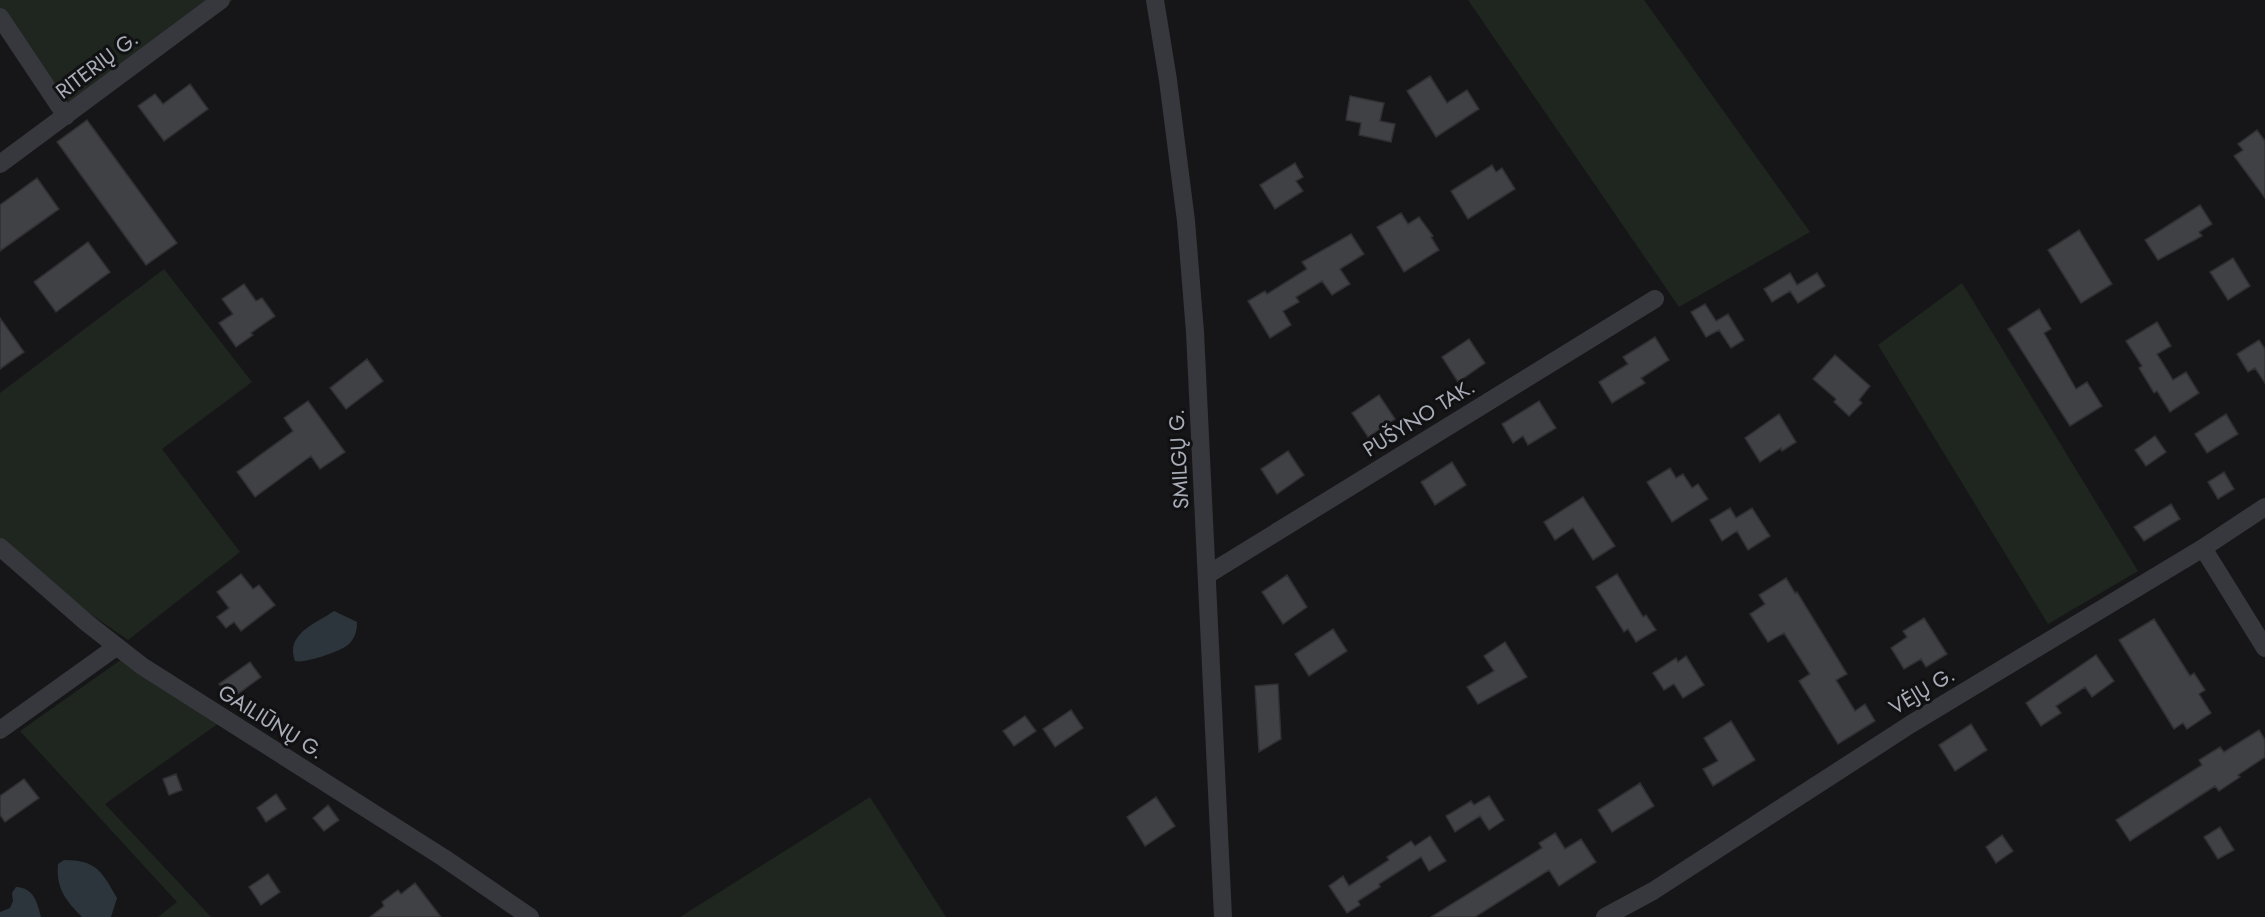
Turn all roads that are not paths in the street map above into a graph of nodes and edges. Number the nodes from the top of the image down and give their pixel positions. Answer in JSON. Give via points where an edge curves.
{"nodes":[{"id":1,"x":221,"y":0,"type":"edge"},
{"id":2,"x":1155,"y":0,"type":"edge"},
{"id":3,"x":0,"y":17,"type":"edge"},
{"id":4,"x":66,"y":116,"type":"junction"},
{"id":5,"x":0,"y":165,"type":"edge"},
{"id":6,"x":1655,"y":299,"type":"dead end"},
{"id":7,"x":2265,"y":507,"type":"edge"},
{"id":8,"x":0,"y":547,"type":"edge"},
{"id":9,"x":2203,"y":548,"type":"junction"},
{"id":10,"x":1207,"y":575,"type":"junction"},
{"id":11,"x":116,"y":646,"type":"junction"},
{"id":12,"x":2265,"y":648,"type":"edge"},
{"id":13,"x":0,"y":730,"type":"edge"},
{"id":14,"x":530,"y":917,"type":"edge"},
{"id":15,"x":1223,"y":917,"type":"edge"},
{"id":16,"x":1605,"y":917,"type":"edge"}],
"edges":[{"from":1,"to":4,"type":"street","name":"RITERIŲ G."},
{"from":2,"to":10,"type":"street","name":"SMILGŲ G.","via":[[1186,221]]},
{"from":3,"to":4,"type":"street"},
{"from":4,"to":5,"type":"street","name":"RITERIŲ G."},
{"from":6,"to":10,"type":"street","name":"PUŠYNO TAK."},
{"from":7,"to":9,"type":"street","name":"VĖJŲ G."},
{"from":8,"to":11,"type":"street","name":"GAILIŪNŲ G."},
{"from":9,"to":12,"type":"street"},
{"from":9,"to":16,"type":"street","name":"VĖJŲ G.","via":[[1911,724],[1653,891]]},
{"from":10,"to":15,"type":"street","name":"SMILGŲ G."},
{"from":11,"to":13,"type":"street"},
{"from":11,"to":14,"type":"street","name":"GAILIŪNŲ G."}]}
